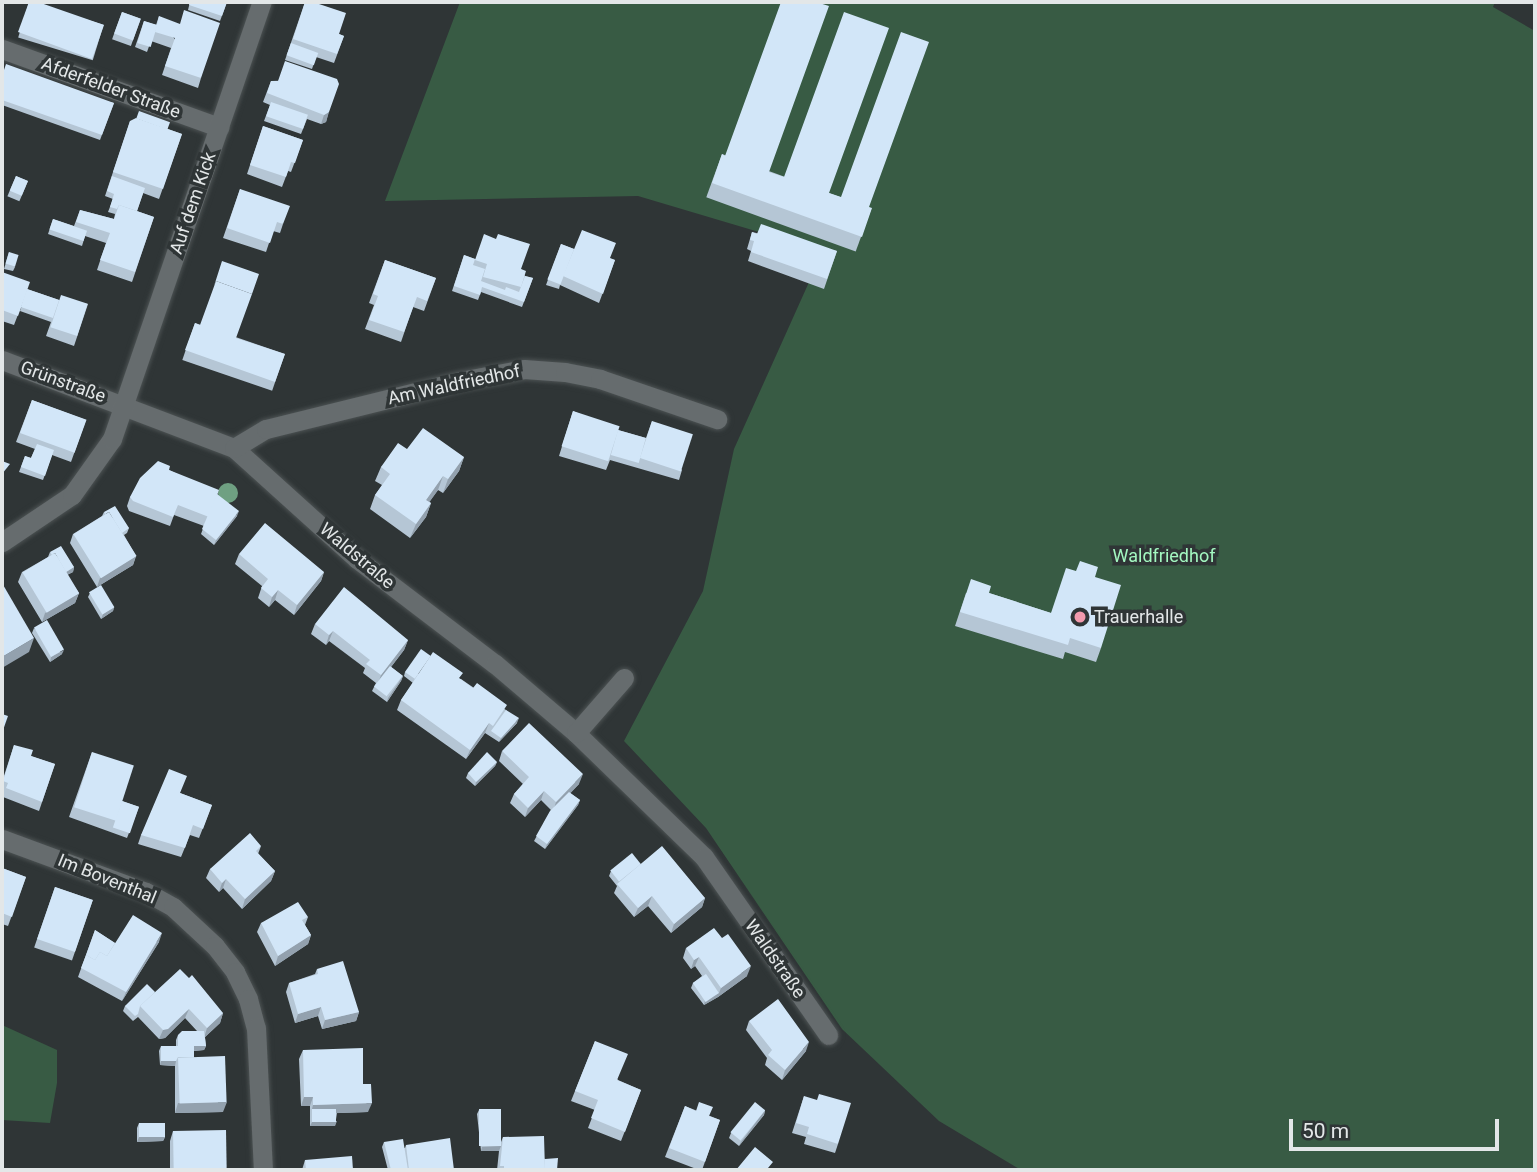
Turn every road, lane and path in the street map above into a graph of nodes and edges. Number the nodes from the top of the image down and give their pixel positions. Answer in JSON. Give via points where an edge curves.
{"nodes":[{"id":1,"x":262,"y":2,"type":"edge"},
{"id":2,"x":2,"y":49,"type":"edge"},
{"id":3,"x":219,"y":127,"type":"junction"},
{"id":4,"x":2,"y":360,"type":"edge"},
{"id":5,"x":125,"y":404,"type":"junction"},
{"id":6,"x":717,"y":419,"type":"dead end"},
{"id":7,"x":234,"y":448,"type":"junction"},
{"id":8,"x":2,"y":542,"type":"edge"},
{"id":9,"x":624,"y":678,"type":"dead end"},
{"id":10,"x":576,"y":733,"type":"junction"},
{"id":11,"x":2,"y":839,"type":"edge"},
{"id":12,"x":828,"y":1035,"type":"dead end"},
{"id":13,"x":262,"y":1170,"type":"edge"}],
"edges":[{"from":1,"to":3,"type":"street","name":"Auf dem Kick"},
{"from":2,"to":3,"type":"street","name":"Afderfelder Straße"},
{"from":3,"to":5,"type":"street","name":"Auf dem Kick"},
{"from":4,"to":5,"type":"street","name":"Grünstraße"},
{"from":5,"to":7,"type":"street","name":"Waldstraße"},
{"from":5,"to":8,"type":"street","name":"Auf dem Kick","via":[[112,439],[72,495]]},
{"from":6,"to":7,"type":"street","name":"Am Waldfriedhof","via":[[600,379],[524,369],[266,429]]},
{"from":7,"to":10,"type":"street","name":"Waldstraße","via":[[357,559],[495,664]]},
{"from":9,"to":10,"type":"street"},
{"from":10,"to":12,"type":"street","name":"Waldstraße","via":[[704,857]]},
{"from":11,"to":13,"type":"street","name":"Im Boventhal","via":[[146,892],[173,907],[215,946],[248,999],[256,1028]]}]}
